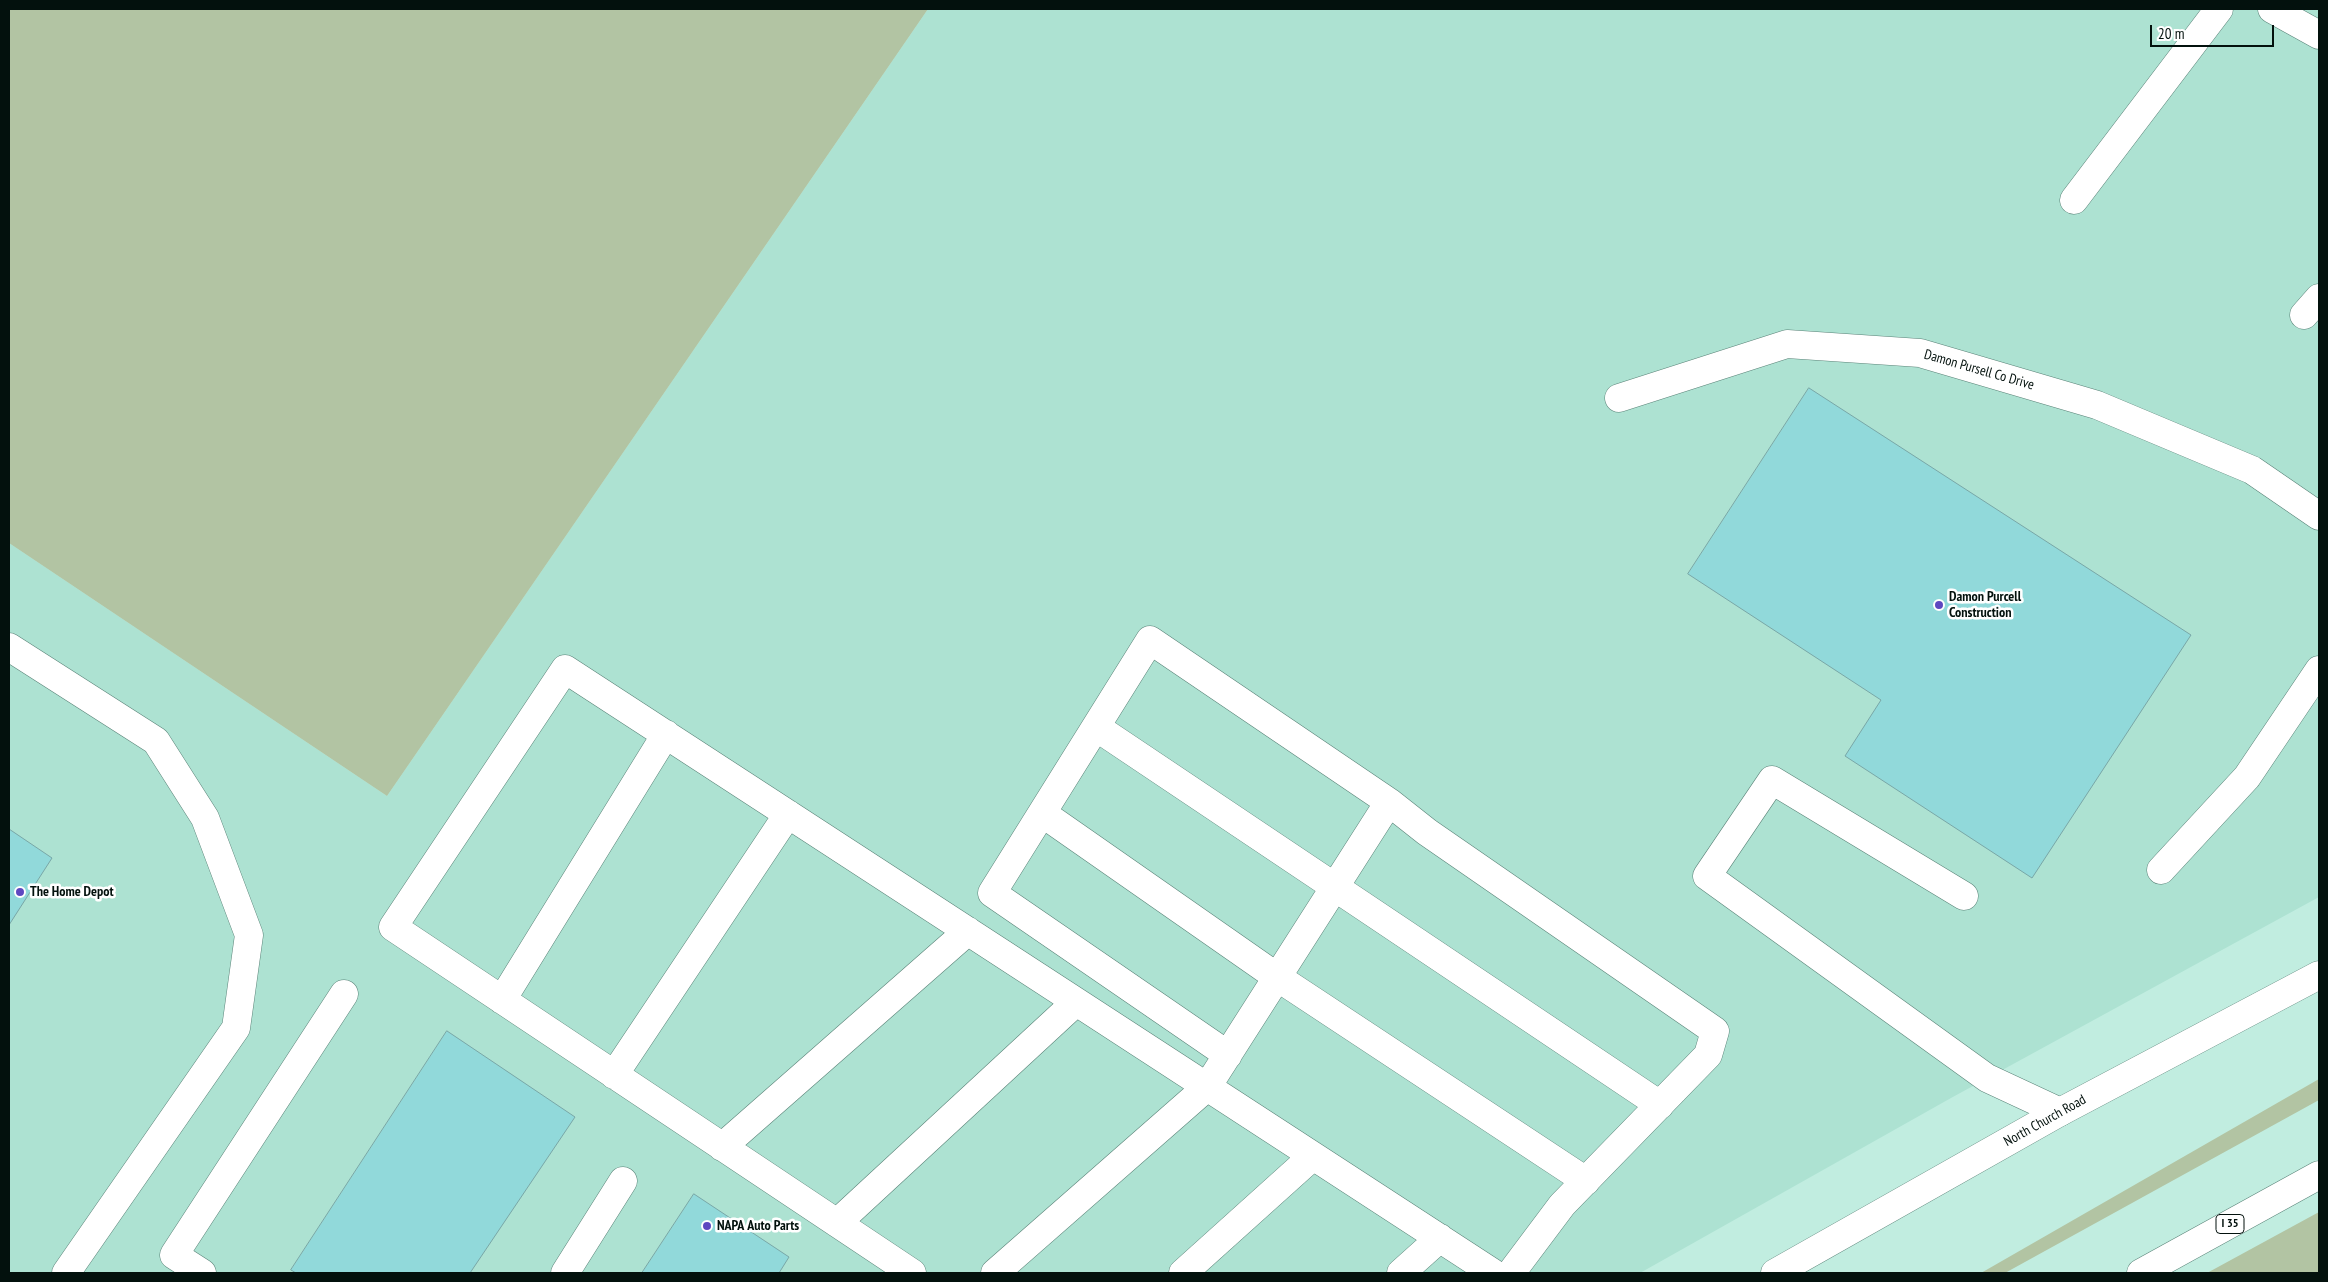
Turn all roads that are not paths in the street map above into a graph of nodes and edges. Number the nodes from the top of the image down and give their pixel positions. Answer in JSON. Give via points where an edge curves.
{"nodes":[{"id":1,"x":2219,"y":9,"type":"edge"},
{"id":2,"x":2272,"y":9,"type":"edge"},
{"id":3,"x":2319,"y":35,"type":"edge"},
{"id":4,"x":2074,"y":200,"type":"dead end"},
{"id":5,"x":1619,"y":398,"type":"dead end"},
{"id":6,"x":2319,"y":516,"type":"edge"},
{"id":7,"x":9,"y":647,"type":"edge"},
{"id":8,"x":2319,"y":670,"type":"edge"},
{"id":9,"x":1096,"y":727,"type":"junction"},
{"id":10,"x":666,"y":734,"type":"junction"},
{"id":11,"x":1389,"y":802,"type":"junction"},
{"id":12,"x":1042,"y":813,"type":"junction"},
{"id":13,"x":788,"y":814,"type":"junction"},
{"id":14,"x":2161,"y":870,"type":"dead end"},
{"id":15,"x":1335,"y":887,"type":"junction"},
{"id":16,"x":1964,"y":896,"type":"dead end"},
{"id":17,"x":968,"y":931,"type":"junction"},
{"id":18,"x":2319,"y":975,"type":"edge"},
{"id":19,"x":1277,"y":977,"type":"junction"},
{"id":20,"x":344,"y":994,"type":"dead end"},
{"id":21,"x":502,"y":1000,"type":"junction"},
{"id":22,"x":1076,"y":1002,"type":"junction"},
{"id":23,"x":1228,"y":1054,"type":"junction"},
{"id":24,"x":614,"y":1075,"type":"junction"},
{"id":25,"x":1207,"y":1087,"type":"junction"},
{"id":26,"x":1660,"y":1105,"type":"junction"},
{"id":27,"x":2060,"y":1112,"type":"junction"},
{"id":28,"x":722,"y":1147,"type":"junction"},
{"id":29,"x":1313,"y":1156,"type":"junction"},
{"id":30,"x":2319,"y":1175,"type":"edge"},
{"id":31,"x":623,"y":1181,"type":"dead end"},
{"id":32,"x":1586,"y":1181,"type":"junction"},
{"id":33,"x":837,"y":1223,"type":"junction"},
{"id":34,"x":1440,"y":1238,"type":"junction"},
{"id":35,"x":66,"y":1273,"type":"edge"},
{"id":36,"x":202,"y":1273,"type":"edge"},
{"id":37,"x":565,"y":1273,"type":"edge"},
{"id":38,"x":912,"y":1273,"type":"edge"},
{"id":39,"x":995,"y":1273,"type":"edge"},
{"id":40,"x":1183,"y":1273,"type":"edge"},
{"id":41,"x":1401,"y":1273,"type":"edge"},
{"id":42,"x":1493,"y":1273,"type":"edge"},
{"id":43,"x":1511,"y":1273,"type":"edge"},
{"id":44,"x":1775,"y":1273,"type":"edge"},
{"id":45,"x":2140,"y":1273,"type":"edge"}],
"edges":[{"from":1,"to":4,"type":"main road"},
{"from":2,"to":3,"type":"main road"},
{"from":5,"to":6,"type":"main road","name":"Damon Pursell Co Drive","via":[[1787,344],[1920,353],[2097,405],[2252,470]]},
{"from":7,"to":35,"type":"main road","via":[[156,742],[205,818],[249,935],[236,1028]]},
{"from":8,"to":14,"type":"main road","via":[[2248,777]]},
{"from":9,"to":11,"type":"main road","via":[[1150,640]]},
{"from":9,"to":12,"type":"main road"},
{"from":9,"to":15,"type":"main road"},
{"from":10,"to":13,"type":"main road"},
{"from":10,"to":21,"type":"main road"},
{"from":10,"to":21,"type":"main road","via":[[565,669],[393,927]]},
{"from":11,"to":15,"type":"main road"},
{"from":11,"to":26,"type":"main road","via":[[1427,832],[1715,1031],[1708,1055]]},
{"from":12,"to":19,"type":"main road"},
{"from":12,"to":23,"type":"main road","via":[[992,893]]},
{"from":13,"to":17,"type":"main road"},
{"from":13,"to":24,"type":"main road"},
{"from":15,"to":19,"type":"main road"},
{"from":15,"to":26,"type":"main road"},
{"from":16,"to":27,"type":"main road","via":[[1772,780],[1708,876],[1987,1078]]},
{"from":17,"to":22,"type":"main road"},
{"from":17,"to":28,"type":"main road"},
{"from":18,"to":27,"type":"main road","name":"North Church Road"},
{"from":19,"to":23,"type":"main road"},
{"from":19,"to":32,"type":"main road"},
{"from":20,"to":36,"type":"main road","via":[[174,1255]]},
{"from":21,"to":24,"type":"main road"},
{"from":22,"to":25,"type":"main road"},
{"from":22,"to":33,"type":"main road"},
{"from":23,"to":25,"type":"main road"},
{"from":24,"to":28,"type":"main road"},
{"from":25,"to":29,"type":"main road"},
{"from":25,"to":39,"type":"main road"},
{"from":26,"to":32,"type":"main road"},
{"from":27,"to":44,"type":"main road","name":"North Church Road"},
{"from":28,"to":33,"type":"main road"},
{"from":29,"to":34,"type":"main road"},
{"from":29,"to":40,"type":"main road"},
{"from":30,"to":45,"type":"main road","number":"I 35"},
{"from":31,"to":37,"type":"main road"},
{"from":32,"to":43,"type":"main road","via":[[1562,1205]]},
{"from":33,"to":38,"type":"main road"},
{"from":34,"to":41,"type":"main road"},
{"from":34,"to":42,"type":"main road"}]}
